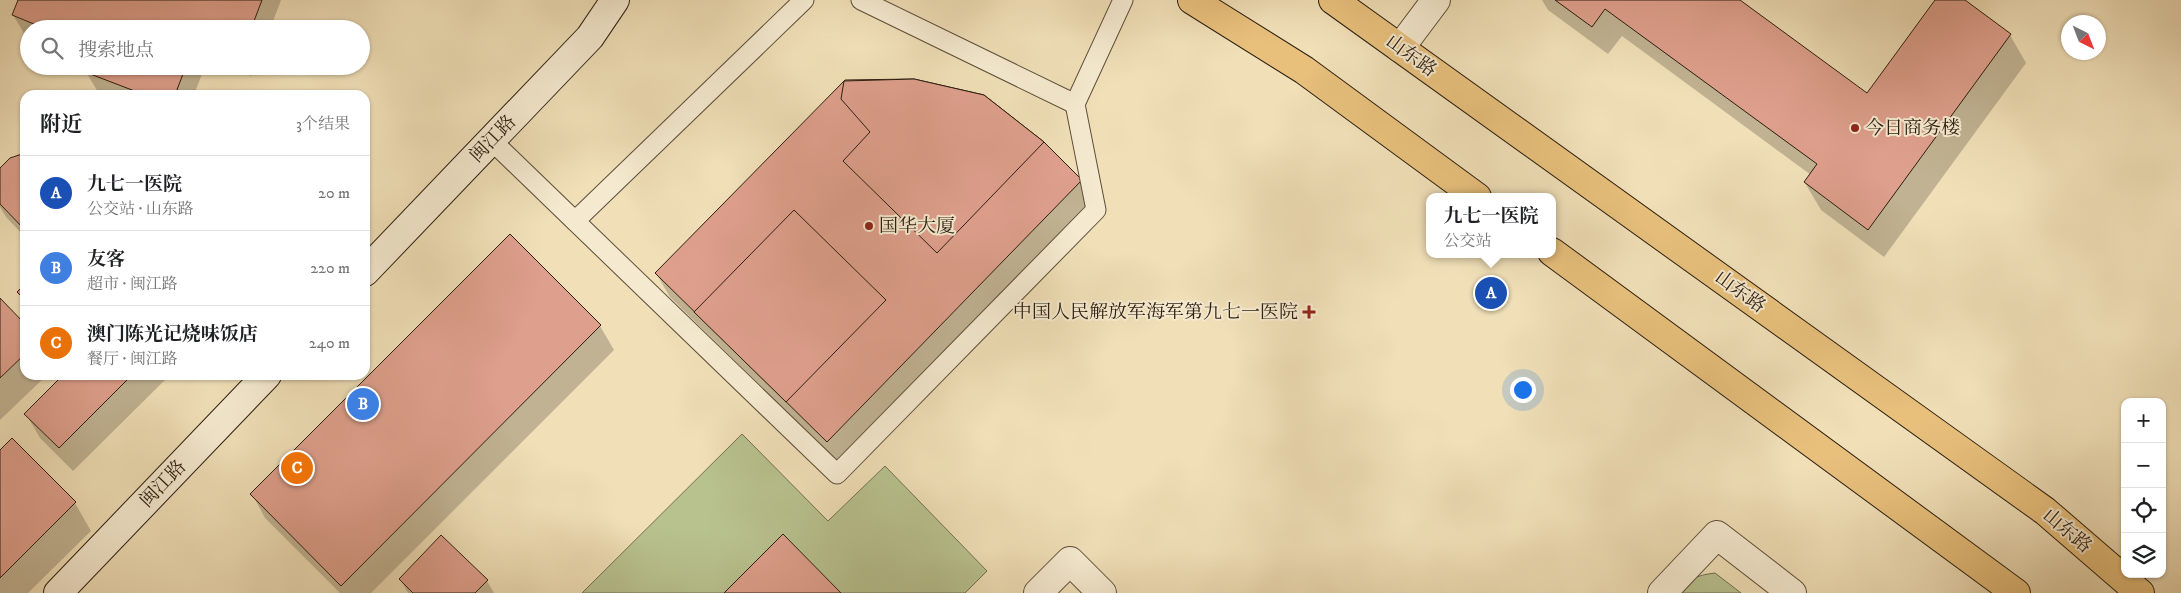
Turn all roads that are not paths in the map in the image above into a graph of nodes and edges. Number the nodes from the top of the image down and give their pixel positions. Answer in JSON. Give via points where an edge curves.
{"nodes":[{"id":1,"x":614,"y":0,"type":"edge"},
{"id":2,"x":804,"y":0,"type":"edge"},
{"id":3,"x":861,"y":0,"type":"edge"},
{"id":4,"x":1123,"y":0,"type":"edge"},
{"id":5,"x":1192,"y":0,"type":"edge"},
{"id":6,"x":1333,"y":0,"type":"edge"},
{"id":7,"x":1436,"y":0,"type":"edge"},
{"id":8,"x":1400,"y":48,"type":"junction"},
{"id":9,"x":1075,"y":104,"type":"junction"},
{"id":10,"x":491,"y":140,"type":"junction"},
{"id":11,"x":1472,"y":193,"type":"edge"},
{"id":12,"x":575,"y":221,"type":"junction"},
{"id":13,"x":1556,"y":255,"type":"edge"},
{"id":14,"x":370,"y":267,"type":"edge"},
{"id":15,"x":262,"y":380,"type":"edge"},
{"id":16,"x":58,"y":593,"type":"edge"},
{"id":17,"x":1038,"y":593,"type":"edge"},
{"id":18,"x":1102,"y":593,"type":"edge"},
{"id":19,"x":1662,"y":593,"type":"edge"},
{"id":20,"x":1792,"y":593,"type":"edge"},
{"id":21,"x":2016,"y":593,"type":"edge"},
{"id":22,"x":2140,"y":593,"type":"edge"}],
"edges":[{"from":1,"to":10,"type":"street","name":"闽江路","via":[[590,37]]},
{"from":2,"to":12,"type":"lane"},
{"from":3,"to":9,"type":"lane"},
{"from":4,"to":9,"type":"lane"},
{"from":5,"to":11,"type":"main road","via":[[1304,70]]},
{"from":6,"to":8,"type":"main road","name":"山东路"},
{"from":7,"to":8,"type":"street"},
{"from":8,"to":22,"type":"main road","name":"山东路","via":[[2045,511]]},
{"from":9,"to":12,"type":"lane","via":[[1096,210],[837,474]]},
{"from":10,"to":12,"type":"lane"},
{"from":10,"to":14,"type":"street","name":"闽江路"},
{"from":13,"to":21,"type":"main road"},
{"from":15,"to":16,"type":"street","name":"闽江路"},
{"from":17,"to":18,"type":"street","via":[[1070,561]]},
{"from":19,"to":20,"type":"street","via":[[1717,535]]}]}
